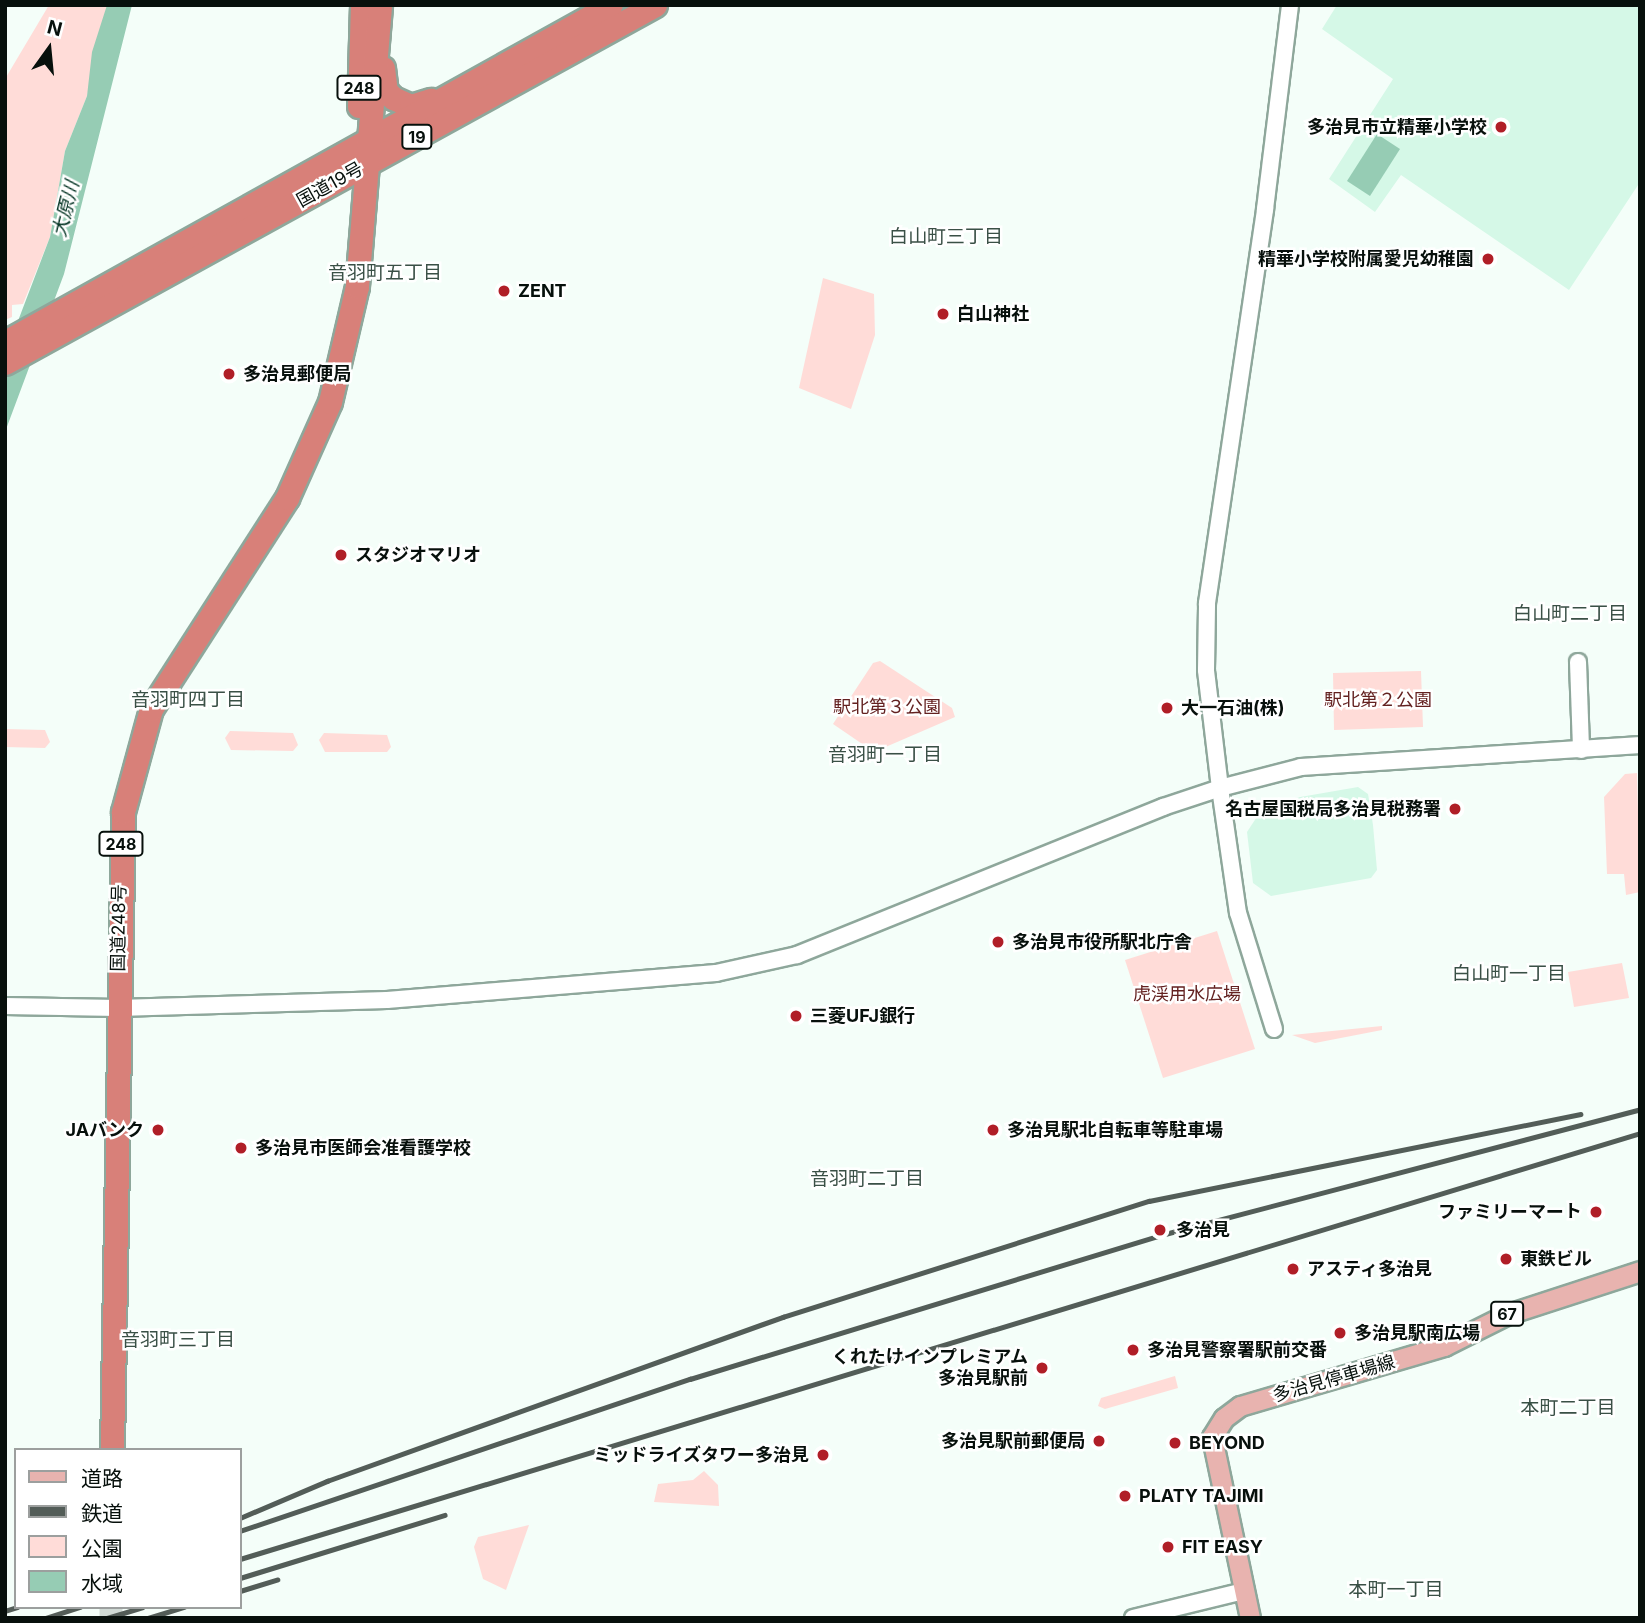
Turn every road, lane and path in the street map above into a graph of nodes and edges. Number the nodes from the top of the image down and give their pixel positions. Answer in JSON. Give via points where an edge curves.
{"nodes":[{"id":1,"x":362,"y":5,"type":"edge"},
{"id":2,"x":380,"y":5,"type":"edge"},
{"id":3,"x":387,"y":5,"type":"edge"},
{"id":4,"x":611,"y":5,"type":"edge"},
{"id":5,"x":655,"y":5,"type":"edge"},
{"id":6,"x":1290,"y":5,"type":"edge"},
{"id":7,"x":446,"y":97,"type":"junction"},
{"id":8,"x":363,"y":155,"type":"junction"},
{"id":9,"x":174,"y":259,"type":"junction"},
{"id":10,"x":5,"y":342,"type":"edge"},
{"id":11,"x":5,"y":363,"type":"edge"},
{"id":12,"x":1578,"y":662,"type":"dead end"},
{"id":13,"x":1640,"y":745,"type":"edge"},
{"id":14,"x":1581,"y":750,"type":"junction"},
{"id":15,"x":1220,"y":788,"type":"junction"},
{"id":16,"x":5,"y":1006,"type":"edge"},
{"id":17,"x":118,"y":1008,"type":"junction"},
{"id":18,"x":1274,"y":1029,"type":"dead end"},
{"id":19,"x":1640,"y":1270,"type":"edge"},
{"id":20,"x":112,"y":1448,"type":"edge"},
{"id":21,"x":1244,"y":1591,"type":"junction"},
{"id":22,"x":1133,"y":1618,"type":"edge"},
{"id":23,"x":1250,"y":1618,"type":"edge"}],
"edges":[{"from":1,"to":8,"type":"highway","name":"国道248号","number":"248"},
{"from":2,"to":8,"type":"highway","name":"国道248号","number":"248"},
{"from":3,"to":7,"type":"highway","number":"248","via":[[386,91],[411,106]]},
{"from":4,"to":7,"type":"highway","name":"国道19号","number":"19"},
{"from":5,"to":8,"type":"highway","name":"国道19号","number":"19"},
{"from":6,"to":15,"type":"street","via":[[1269,184],[1207,603],[1206,670]]},
{"from":7,"to":8,"type":"highway","name":"国道19号","number":"19"},
{"from":8,"to":9,"type":"highway","name":"国道19号","number":"19"},
{"from":8,"to":17,"type":"highway","name":"国道248号","number":"248","via":[[352,294],[330,402],[305,464],[151,709],[141,739],[123,811]]},
{"from":9,"to":10,"type":"highway","name":"国道19号","number":"19"},
{"from":9,"to":11,"type":"highway","name":"国道19号","number":"19"},
{"from":12,"to":14,"type":"street"},
{"from":13,"to":14,"type":"street"},
{"from":14,"to":15,"type":"street","via":[[1301,767]]},
{"from":15,"to":17,"type":"street","via":[[797,955],[716,973],[387,1000]]},
{"from":15,"to":18,"type":"street","via":[[1238,913]]},
{"from":16,"to":17,"type":"street"},
{"from":17,"to":20,"type":"highway","name":"国道248号","number":"248"},
{"from":19,"to":21,"type":"main road","name":"多治見停車場線","number":"67","via":[[1508,1314],[1444,1346],[1240,1406],[1224,1418],[1212,1437]]},
{"from":21,"to":22,"type":"street"},
{"from":21,"to":23,"type":"main road","name":"多治見停車場線","number":"67"}]}
